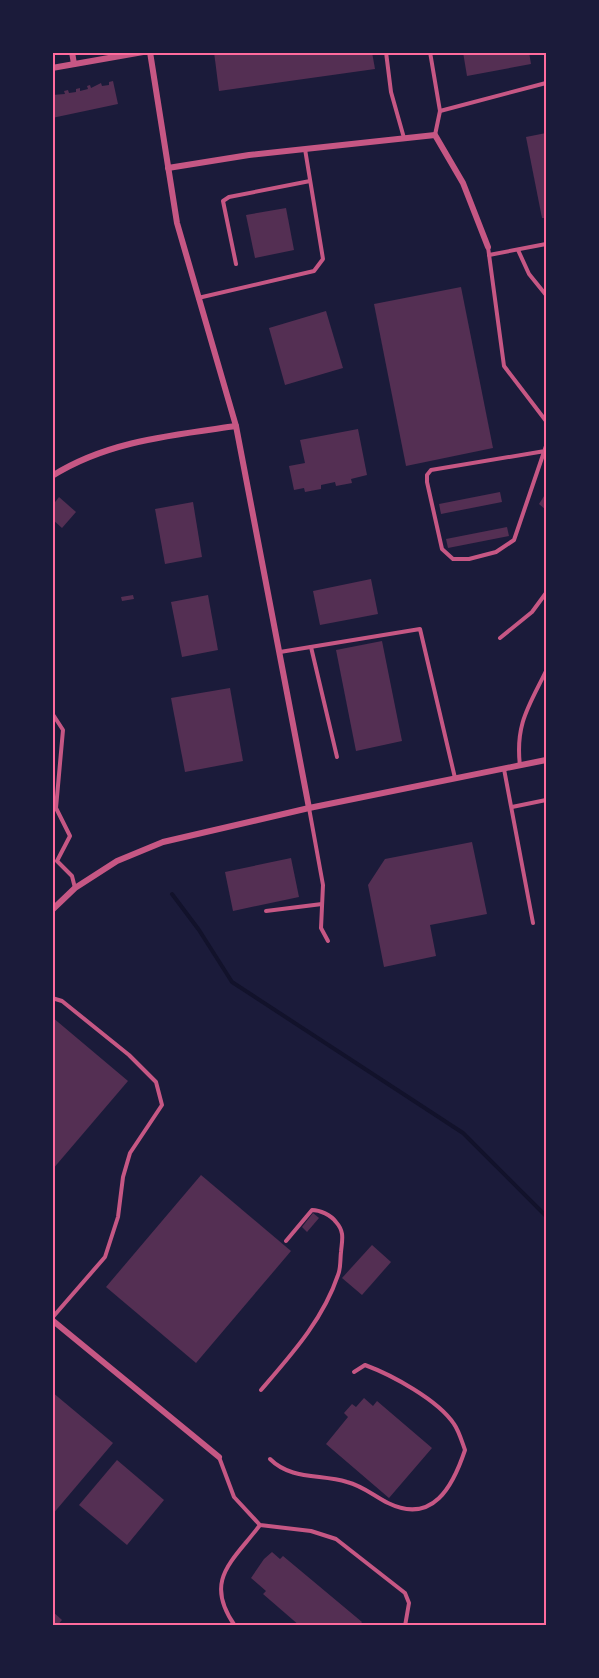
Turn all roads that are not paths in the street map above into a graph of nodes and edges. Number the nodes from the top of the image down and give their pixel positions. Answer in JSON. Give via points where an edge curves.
{"nodes":[{"id":1,"x":72,"y":52,"type":"edge"},
{"id":2,"x":143,"y":52,"type":"edge"},
{"id":3,"x":150,"y":52,"type":"edge"},
{"id":4,"x":386,"y":52,"type":"edge"},
{"id":5,"x":430,"y":52,"type":"edge"},
{"id":6,"x":74,"y":64,"type":"junction"},
{"id":7,"x":52,"y":68,"type":"edge"},
{"id":8,"x":546,"y":83,"type":"edge"},
{"id":9,"x":440,"y":111,"type":"junction"},
{"id":10,"x":435,"y":135,"type":"junction"},
{"id":11,"x":404,"y":139,"type":"junction"},
{"id":12,"x":305,"y":149,"type":"junction"},
{"id":13,"x":168,"y":168,"type":"junction"},
{"id":14,"x":310,"y":181,"type":"junction"},
{"id":15,"x":546,"y":244,"type":"edge"},
{"id":16,"x":488,"y":247,"type":"joint"},
{"id":17,"x":518,"y":250,"type":"junction"},
{"id":18,"x":489,"y":255,"type":"junction"},
{"id":19,"x":236,"y":264,"type":"dead end"},
{"id":20,"x":546,"y":295,"type":"edge"},
{"id":21,"x":197,"y":298,"type":"junction"},
{"id":22,"x":546,"y":420,"type":"edge"},
{"id":23,"x":236,"y":426,"type":"junction"},
{"id":24,"x":546,"y":448,"type":"edge"},
{"id":25,"x":52,"y":476,"type":"edge"},
{"id":26,"x":546,"y":593,"type":"edge"},
{"id":27,"x":500,"y":638,"type":"dead end"},
{"id":28,"x":311,"y":647,"type":"junction"},
{"id":29,"x":280,"y":652,"type":"junction"},
{"id":30,"x":546,"y":671,"type":"edge"},
{"id":31,"x":52,"y":713,"type":"edge"},
{"id":32,"x":336,"y":757,"type":"dead end"},
{"id":33,"x":546,"y":760,"type":"edge"},
{"id":34,"x":520,"y":766,"type":"junction"},
{"id":35,"x":504,"y":769,"type":"junction"},
{"id":36,"x":455,"y":779,"type":"junction"},
{"id":37,"x":546,"y":800,"type":"edge"},
{"id":38,"x":512,"y":807,"type":"junction"},
{"id":39,"x":309,"y":808,"type":"junction"},
{"id":40,"x":55,"y":860,"type":"edge"},
{"id":41,"x":75,"y":888,"type":"junction"},
{"id":42,"x":322,"y":904,"type":"junction"},
{"id":43,"x":52,"y":910,"type":"edge"},
{"id":44,"x":266,"y":911,"type":"dead end"},
{"id":45,"x":533,"y":923,"type":"dead end"},
{"id":46,"x":328,"y":941,"type":"dead end"},
{"id":47,"x":52,"y":998,"type":"edge"},
{"id":48,"x":286,"y":1241,"type":"dead end"},
{"id":49,"x":52,"y":1319,"type":"edge"},
{"id":50,"x":354,"y":1372,"type":"dead end"},
{"id":51,"x":261,"y":1390,"type":"dead end"},
{"id":52,"x":219,"y":1457,"type":"joint"},
{"id":53,"x":270,"y":1459,"type":"dead end"},
{"id":54,"x":260,"y":1525,"type":"junction"},
{"id":55,"x":235,"y":1626,"type":"edge"},
{"id":56,"x":405,"y":1626,"type":"edge"}],
"edges":[{"from":1,"to":6,"type":"street"},
{"from":2,"to":6,"type":"street"},
{"from":3,"to":13,"type":"street"},
{"from":4,"to":11,"type":"lane","via":[[391,92]]},
{"from":5,"to":9,"type":"lane"},
{"from":6,"to":7,"type":"street"},
{"from":8,"to":9,"type":"lane"},
{"from":9,"to":10,"type":"lane"},
{"from":10,"to":11,"type":"street"},
{"from":10,"to":16,"type":"street","via":[[463,183]]},
{"from":11,"to":12,"type":"street"},
{"from":12,"to":13,"type":"street"},
{"from":12,"to":14,"type":"lane"},
{"from":13,"to":21,"type":"street","via":[[177,223]]},
{"from":14,"to":19,"type":"lane","via":[[229,196],[223,201]]},
{"from":14,"to":21,"type":"lane","via":[[323,259],[314,271]]},
{"from":15,"to":17,"type":"lane"},
{"from":16,"to":18,"type":"lane"},
{"from":17,"to":18,"type":"lane"},
{"from":17,"to":20,"type":"lane","via":[[529,274]]},
{"from":18,"to":22,"type":"lane","via":[[504,366]]},
{"from":21,"to":23,"type":"street"},
{"from":23,"to":25,"type":"street","via":[[154,437],[78,459]]},
{"from":23,"to":29,"type":"street"},
{"from":24,"to":24,"type":"lane","via":[[514,540],[496,552],[469,559],[453,559],[442,549],[427,482],[431,470]]},
{"from":26,"to":27,"type":"lane","via":[[532,612]]},
{"from":28,"to":29,"type":"lane"},
{"from":28,"to":32,"type":"lane"},
{"from":28,"to":36,"type":"lane","via":[[420,628]]},
{"from":29,"to":39,"type":"street"},
{"from":30,"to":34,"type":"lane","via":[[522,720],[517,743]]},
{"from":31,"to":40,"type":"lane","via":[[63,730],[56,808],[70,836]]},
{"from":33,"to":34,"type":"street"},
{"from":34,"to":35,"type":"street"},
{"from":35,"to":36,"type":"street"},
{"from":35,"to":38,"type":"lane"},
{"from":36,"to":39,"type":"street"},
{"from":37,"to":38,"type":"lane"},
{"from":38,"to":45,"type":"lane"},
{"from":39,"to":41,"type":"street","via":[[163,842],[117,861]]},
{"from":39,"to":42,"type":"lane","via":[[323,885]]},
{"from":40,"to":41,"type":"lane","via":[[72,876]]},
{"from":41,"to":43,"type":"street"},
{"from":42,"to":44,"type":"lane"},
{"from":42,"to":46,"type":"lane","via":[[321,928]]},
{"from":47,"to":49,"type":"lane","via":[[62,1001],[156,1082],[162,1105],[130,1153],[118,1217],[105,1257]]},
{"from":48,"to":51,"type":"lane","via":[[312,1210],[328,1215],[342,1230],[339,1273],[308,1332]]},
{"from":49,"to":52,"type":"street"},
{"from":50,"to":53,"type":"lane","via":[[365,1365],[387,1373],[455,1424],[465,1450],[455,1479],[441,1496],[426,1508],[405,1509],[347,1482],[294,1474]]},
{"from":52,"to":54,"type":"lane","via":[[234,1497]]},
{"from":54,"to":55,"type":"lane","via":[[220,1578],[221,1599]]},
{"from":54,"to":56,"type":"lane","via":[[311,1531],[336,1539],[405,1593],[409,1603]]}]}
